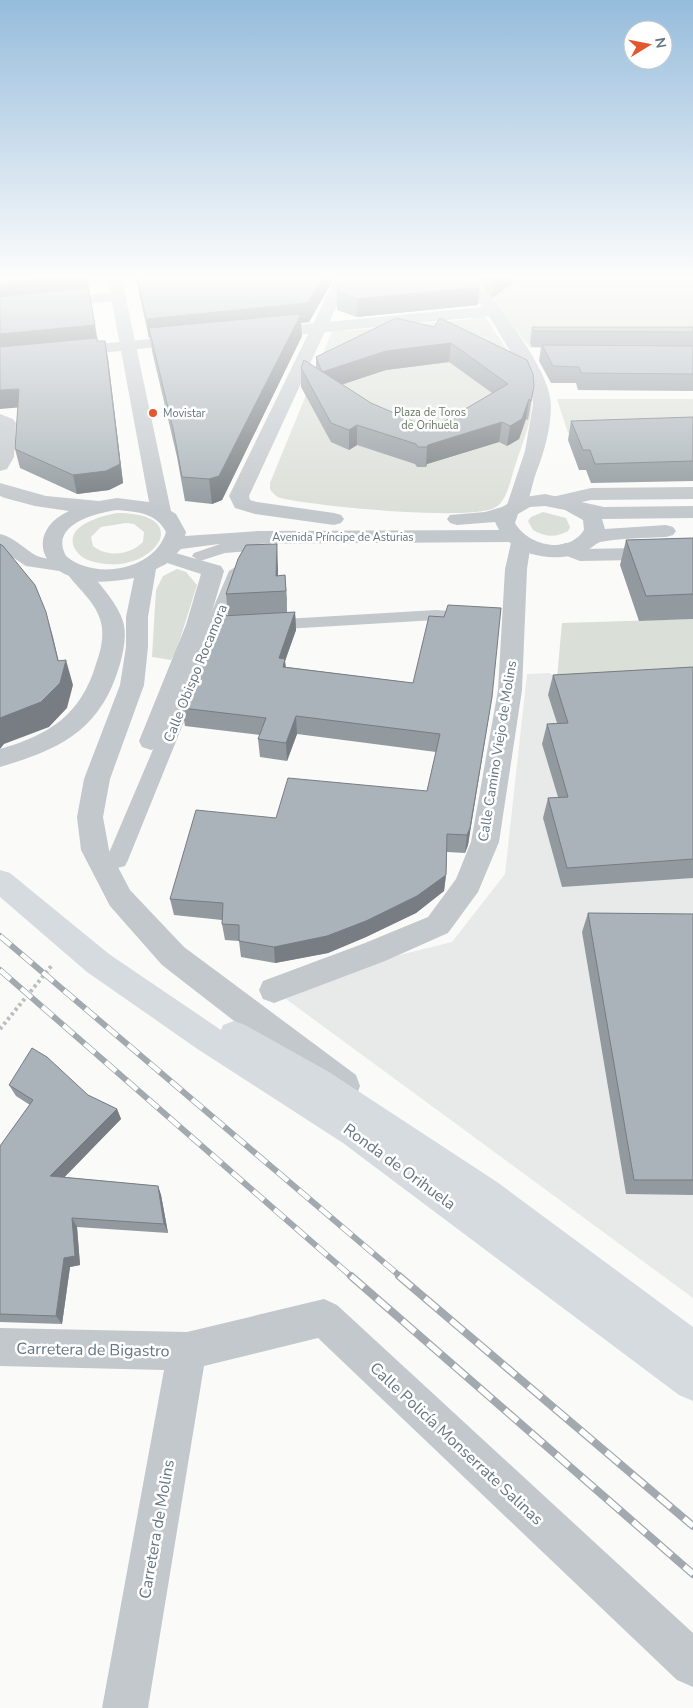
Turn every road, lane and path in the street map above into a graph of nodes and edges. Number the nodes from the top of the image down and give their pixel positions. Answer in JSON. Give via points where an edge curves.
{"nodes":[{"id":1,"x":521,"y":354,"type":"edge"},
{"id":2,"x":43,"y":355,"type":"edge"},
{"id":3,"x":131,"y":355,"type":"edge"},
{"id":4,"x":308,"y":355,"type":"edge"},
{"id":5,"x":0,"y":359,"type":"edge"},
{"id":6,"x":0,"y":419,"type":"edge"},
{"id":7,"x":0,"y":465,"type":"edge"},
{"id":8,"x":530,"y":465,"type":"junction"},
{"id":9,"x":152,"y":475,"type":"junction"},
{"id":10,"x":9,"y":493,"type":"edge"},
{"id":11,"x":693,"y":493,"type":"edge"},
{"id":12,"x":552,"y":500,"type":"junction"},
{"id":13,"x":132,"y":504,"type":"junction"},
{"id":14,"x":101,"y":506,"type":"junction"},
{"id":15,"x":513,"y":508,"type":"junction"},
{"id":16,"x":580,"y":509,"type":"junction"},
{"id":17,"x":693,"y":512,"type":"edge"},
{"id":18,"x":334,"y":519,"type":"junction"},
{"id":19,"x":693,"y":530,"type":"edge"},
{"id":20,"x":42,"y":531,"type":"junction"},
{"id":21,"x":590,"y":538,"type":"junction"},
{"id":22,"x":0,"y":540,"type":"edge"},
{"id":23,"x":516,"y":540,"type":"junction"},
{"id":24,"x":164,"y":541,"type":"junction"},
{"id":25,"x":561,"y":550,"type":"junction"},
{"id":26,"x":693,"y":553,"type":"edge"},
{"id":27,"x":200,"y":556,"type":"dead end"},
{"id":28,"x":71,"y":569,"type":"junction"},
{"id":29,"x":516,"y":569,"type":"junction"},
{"id":30,"x":499,"y":619,"type":"junction"},
{"id":31,"x":251,"y":626,"type":"edge"},
{"id":32,"x":151,"y":741,"type":"dead end"},
{"id":33,"x":0,"y":758,"type":"edge"},
{"id":34,"x":116,"y":860,"type":"dead end"},
{"id":35,"x":0,"y":881,"type":"edge"},
{"id":36,"x":98,"y":963,"type":"junction"},
{"id":37,"x":274,"y":990,"type":"dead end"},
{"id":38,"x":486,"y":1194,"type":"junction"},
{"id":39,"x":0,"y":1348,"type":"edge"},
{"id":40,"x":187,"y":1351,"type":"junction"},
{"id":41,"x":693,"y":1351,"type":"edge"},
{"id":42,"x":693,"y":1382,"type":"edge"},
{"id":43,"x":693,"y":1664,"type":"edge"},
{"id":44,"x":125,"y":1708,"type":"edge"}],
"edges":[{"from":1,"to":8,"type":"street","via":[[542,395]]},
{"from":2,"to":5,"type":"street"},
{"from":3,"to":9,"type":"street"},
{"from":4,"to":18,"type":"street","name":"Avenida Príncipe de Asturias","via":[[239,496],[242,504],[255,508]]},
{"from":6,"to":7,"type":"street","via":[[7,423],[5,458]]},
{"from":8,"to":12,"type":"street","via":[[532,489]]},
{"from":8,"to":15,"type":"street"},
{"from":9,"to":13,"type":"street"},
{"from":9,"to":24,"type":"street"},
{"from":10,"to":14,"type":"street","via":[[47,504]]},
{"from":10,"to":20,"type":"street"},
{"from":11,"to":12,"type":"street","via":[[590,494]]},
{"from":12,"to":15,"type":"street","name":"Avenida Príncipe de Asturias"},
{"from":12,"to":16,"type":"street"},
{"from":13,"to":14,"type":"street"},
{"from":13,"to":24,"type":"street"},
{"from":14,"to":20,"type":"street","via":[[66,521],[54,536]]},
{"from":15,"to":18,"type":"street","name":"Avenida Príncipe de Asturias","via":[[487,518]]},
{"from":15,"to":23,"type":"street","via":[[505,523]]},
{"from":16,"to":17,"type":"street","via":[[604,513]]},
{"from":16,"to":21,"type":"street","via":[[593,523],[594,531]]},
{"from":18,"to":24,"type":"street","name":"Avenida Príncipe de Asturias"},
{"from":19,"to":21,"type":"street"},
{"from":20,"to":28,"type":"street","via":[[55,556]]},
{"from":21,"to":25,"type":"street","via":[[576,547]]},
{"from":22,"to":28,"type":"street","via":[[33,562]]},
{"from":23,"to":24,"type":"street","name":"Avenida Príncipe de Asturias","via":[[258,537]]},
{"from":23,"to":25,"type":"street","name":"Avenida Príncipe de Asturias","via":[[534,548]]},
{"from":23,"to":29,"type":"street","name":"Calle Camino Viejo de Molins"},
{"from":24,"to":28,"type":"street","via":[[111,576]]},
{"from":24,"to":32,"type":"street","name":"Calle Obispo Rocamora","via":[[213,571],[197,625]]},
{"from":24,"to":38,"type":"street","via":[[137,617],[132,685],[97,779],[90,817],[95,850],[120,898],[173,956]]},
{"from":25,"to":26,"type":"street","via":[[604,556]]},
{"from":25,"to":29,"type":"street"},
{"from":27,"to":34,"type":"street","name":"Calle Obispo Rocamora","via":[[223,548],[258,547],[248,553],[231,583],[224,627]]},
{"from":28,"to":33,"type":"street","via":[[94,592],[112,621],[112,644],[100,690],[87,712],[68,730]]},
{"from":29,"to":30,"type":"street","name":"Calle Camino Viejo de Molins"},
{"from":30,"to":31,"type":"street","via":[[436,615]]},
{"from":30,"to":37,"type":"street","name":"Calle Camino Viejo de Molins","via":[[510,690],[484,842],[468,884],[438,925]]},
{"from":35,"to":36,"type":"main road","name":"Ronda de Orihuela"},
{"from":36,"to":38,"type":"main road","name":"Ronda de Orihuela","via":[[205,1018],[317,1082]]},
{"from":36,"to":42,"type":"main road","name":"Ronda de Orihuela","via":[[210,1040],[354,1132]]},
{"from":38,"to":41,"type":"main road","name":"Ronda de Orihuela"},
{"from":39,"to":40,"type":"street","name":"Carretera de Bigastro"},
{"from":40,"to":43,"type":"street","name":"Calle Policía Monserrate Salinas","via":[[324,1318]]},
{"from":40,"to":44,"type":"street","name":"Carretera de Molins"}]}
